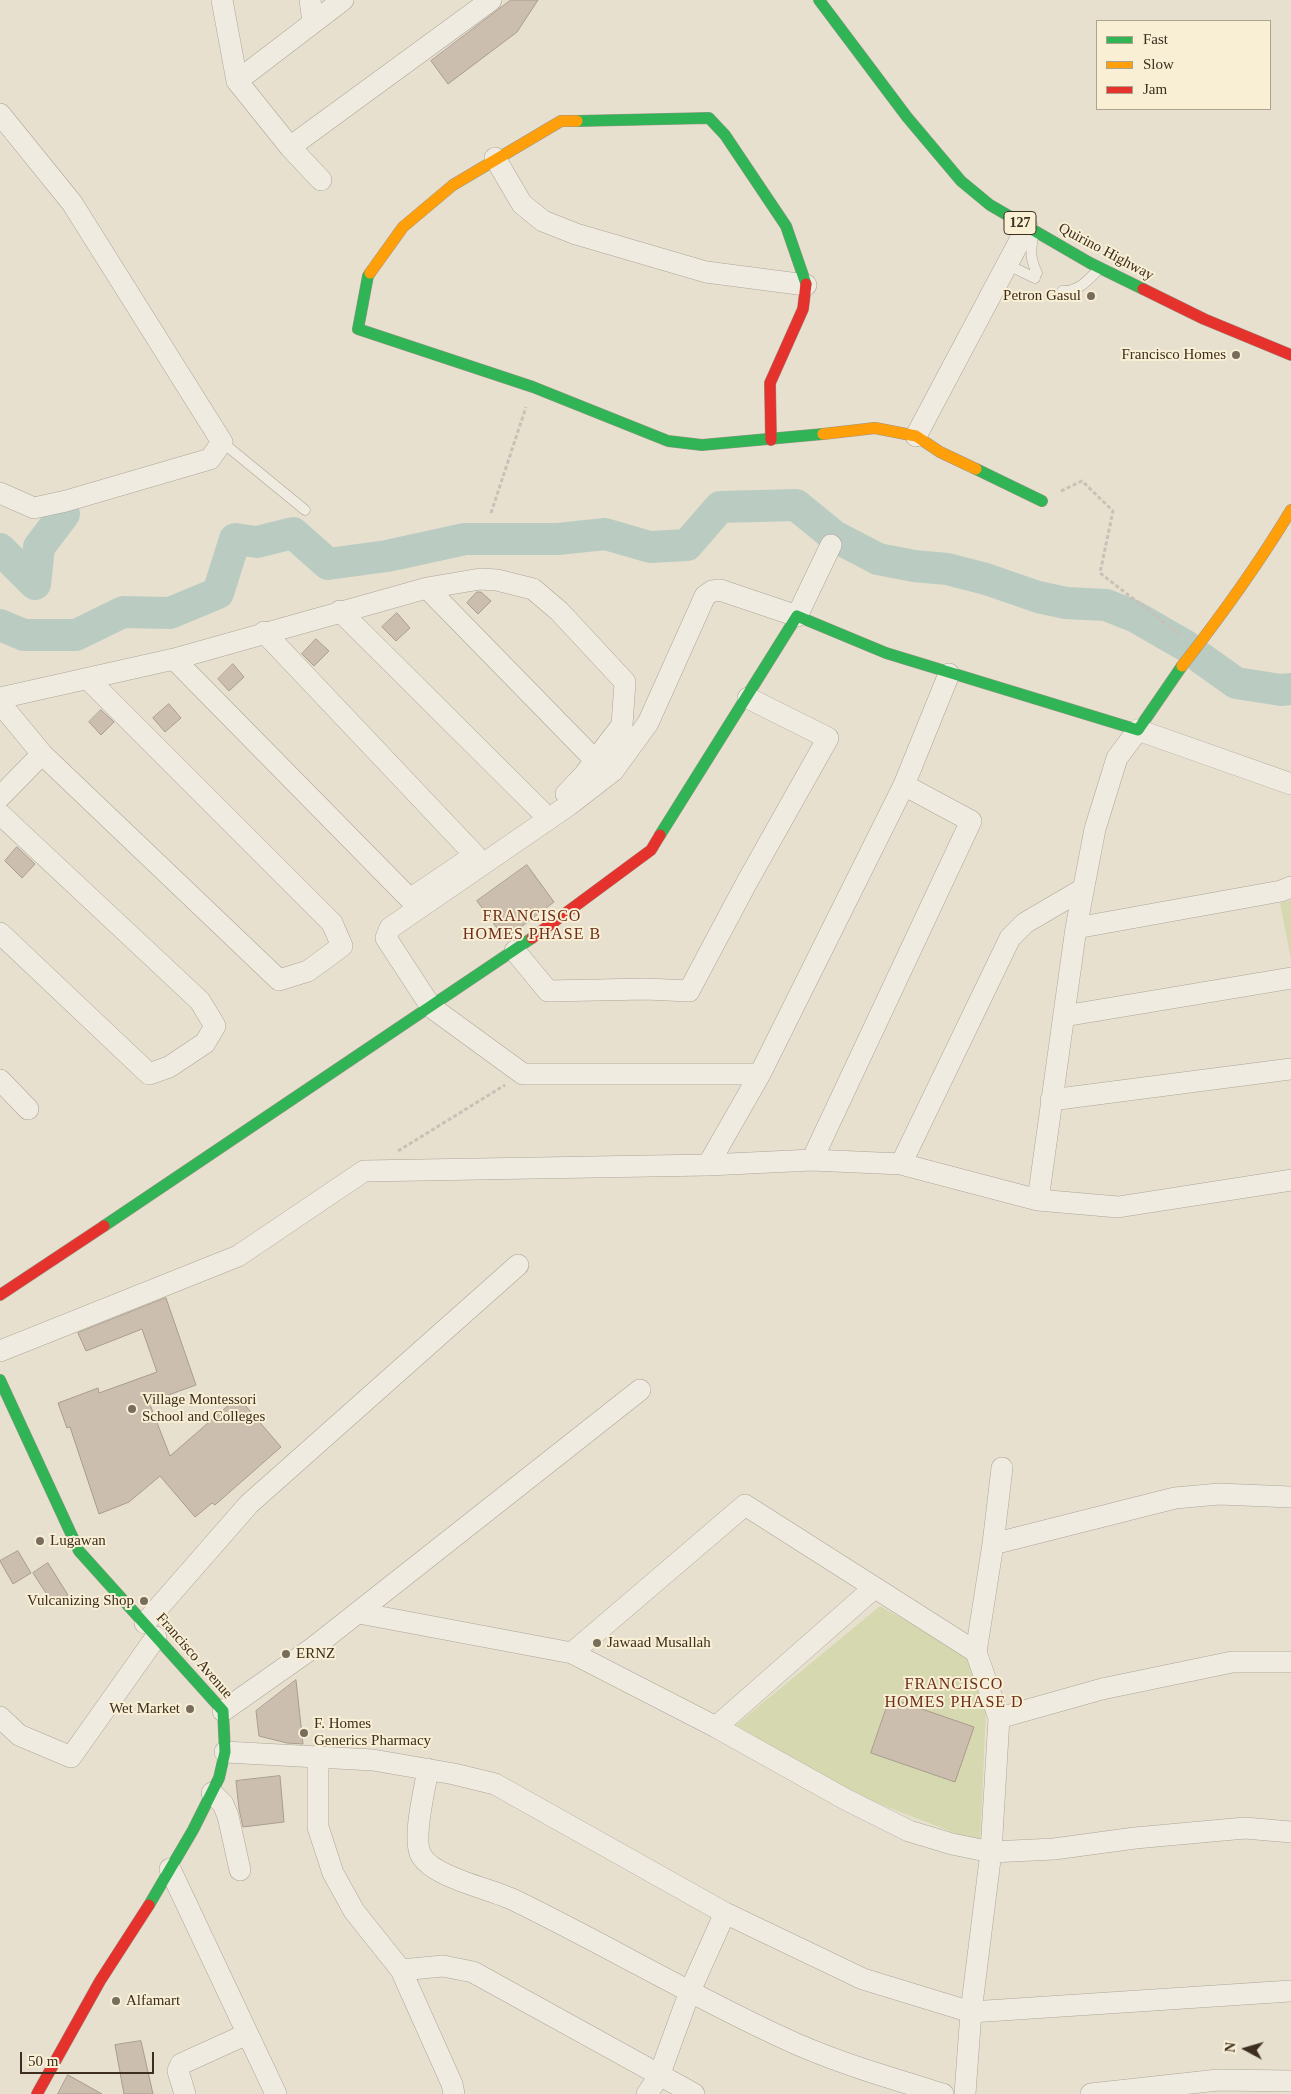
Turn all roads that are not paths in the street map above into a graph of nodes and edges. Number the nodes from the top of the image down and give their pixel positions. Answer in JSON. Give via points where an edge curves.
{"nodes":[{"id":1,"x":222,"y":0,"type":"edge"},
{"id":2,"x":310,"y":0,"type":"edge"},
{"id":3,"x":343,"y":0,"type":"edge"},
{"id":4,"x":491,"y":0,"type":"edge"},
{"id":5,"x":819,"y":0,"type":"edge"},
{"id":6,"x":313,"y":22,"type":"junction"},
{"id":7,"x":237,"y":81,"type":"junction"},
{"id":8,"x":0,"y":114,"type":"edge"},
{"id":9,"x":290,"y":147,"type":"junction"},
{"id":10,"x":495,"y":158,"type":"junction"},
{"id":11,"x":321,"y":180,"type":"dead end"},
{"id":12,"x":1031,"y":229,"type":"junction"},
{"id":13,"x":1008,"y":265,"type":"junction"},
{"id":14,"x":1100,"y":268,"type":"junction"},
{"id":15,"x":806,"y":285,"type":"junction"},
{"id":16,"x":1062,"y":291,"type":"dead end"},
{"id":17,"x":1291,"y":355,"type":"edge"},
{"id":18,"x":916,"y":436,"type":"junction"},
{"id":19,"x":771,"y":440,"type":"junction"},
{"id":20,"x":222,"y":442,"type":"junction"},
{"id":21,"x":0,"y":493,"type":"edge"},
{"id":22,"x":1042,"y":501,"type":"road end"},
{"id":23,"x":305,"y":510,"type":"dead end"},
{"id":24,"x":1291,"y":510,"type":"edge"},
{"id":25,"x":831,"y":546,"type":"dead end"},
{"id":26,"x":427,"y":588,"type":"junction"},
{"id":27,"x":340,"y":611,"type":"junction"},
{"id":28,"x":797,"y":616,"type":"junction"},
{"id":29,"x":264,"y":632,"type":"junction"},
{"id":30,"x":174,"y":659,"type":"junction"},
{"id":31,"x":949,"y":674,"type":"junction"},
{"id":32,"x":88,"y":679,"type":"junction"},
{"id":33,"x":0,"y":698,"type":"edge"},
{"id":34,"x":748,"y":698,"type":"junction"},
{"id":35,"x":0,"y":703,"type":"edge"},
{"id":36,"x":1138,"y":730,"type":"junction"},
{"id":37,"x":42,"y":754,"type":"junction"},
{"id":38,"x":595,"y":760,"type":"junction"},
{"id":39,"x":1291,"y":784,"type":"edge"},
{"id":40,"x":904,"y":785,"type":"junction"},
{"id":41,"x":0,"y":797,"type":"edge"},
{"id":42,"x":541,"y":811,"type":"junction"},
{"id":43,"x":0,"y":814,"type":"edge"},
{"id":44,"x":475,"y":855,"type":"junction"},
{"id":45,"x":1291,"y":887,"type":"edge"},
{"id":46,"x":1083,"y":889,"type":"junction"},
{"id":47,"x":1076,"y":928,"type":"junction"},
{"id":48,"x":0,"y":933,"type":"edge"},
{"id":49,"x":514,"y":950,"type":"junction"},
{"id":50,"x":1291,"y":978,"type":"edge"},
{"id":51,"x":431,"y":1007,"type":"junction"},
{"id":52,"x":1064,"y":1016,"type":"junction"},
{"id":53,"x":1291,"y":1069,"type":"edge"},
{"id":54,"x":760,"y":1074,"type":"junction"},
{"id":55,"x":0,"y":1080,"type":"edge"},
{"id":56,"x":1051,"y":1100,"type":"junction"},
{"id":57,"x":28,"y":1109,"type":"dead end"},
{"id":58,"x":812,"y":1160,"type":"junction"},
{"id":59,"x":708,"y":1164,"type":"junction"},
{"id":60,"x":901,"y":1164,"type":"junction"},
{"id":61,"x":1291,"y":1180,"type":"edge"},
{"id":62,"x":1038,"y":1200,"type":"junction"},
{"id":63,"x":518,"y":1265,"type":"dead end"},
{"id":64,"x":0,"y":1295,"type":"edge"},
{"id":65,"x":0,"y":1351,"type":"edge"},
{"id":66,"x":0,"y":1380,"type":"edge"},
{"id":67,"x":640,"y":1390,"type":"dead end"},
{"id":68,"x":1002,"y":1468,"type":"dead end"},
{"id":69,"x":1291,"y":1497,"type":"edge"},
{"id":70,"x":993,"y":1544,"type":"junction"},
{"id":71,"x":874,"y":1588,"type":"junction"},
{"id":72,"x":359,"y":1613,"type":"junction"},
{"id":73,"x":150,"y":1630,"type":"junction"},
{"id":74,"x":976,"y":1652,"type":"junction"},
{"id":75,"x":572,"y":1653,"type":"junction"},
{"id":76,"x":1291,"y":1662,"type":"edge"},
{"id":77,"x":223,"y":1711,"type":"junction"},
{"id":78,"x":0,"y":1717,"type":"edge"},
{"id":79,"x":999,"y":1718,"type":"junction"},
{"id":80,"x":716,"y":1727,"type":"junction"},
{"id":81,"x":225,"y":1752,"type":"junction"},
{"id":82,"x":318,"y":1756,"type":"junction"},
{"id":83,"x":428,"y":1769,"type":"junction"},
{"id":84,"x":212,"y":1793,"type":"junction"},
{"id":85,"x":1291,"y":1832,"type":"edge"},
{"id":86,"x":991,"y":1852,"type":"junction"},
{"id":87,"x":170,"y":1869,"type":"junction"},
{"id":88,"x":240,"y":1870,"type":"dead end"},
{"id":89,"x":725,"y":1913,"type":"junction"},
{"id":90,"x":401,"y":1970,"type":"junction"},
{"id":91,"x":690,"y":1991,"type":"junction"},
{"id":92,"x":1291,"y":1991,"type":"edge"},
{"id":93,"x":971,"y":2012,"type":"junction"},
{"id":94,"x":247,"y":2034,"type":"junction"},
{"id":95,"x":659,"y":2076,"type":"junction"},
{"id":96,"x":1291,"y":2080,"type":"edge"},
{"id":97,"x":38,"y":2094,"type":"edge"},
{"id":98,"x":186,"y":2094,"type":"edge"},
{"id":99,"x":276,"y":2094,"type":"edge"},
{"id":100,"x":454,"y":2094,"type":"edge"},
{"id":101,"x":647,"y":2094,"type":"edge"},
{"id":102,"x":694,"y":2094,"type":"edge"},
{"id":103,"x":943,"y":2094,"type":"edge"},
{"id":104,"x":965,"y":2094,"type":"edge"},
{"id":105,"x":1091,"y":2094,"type":"edge"}],
"edges":[{"from":1,"to":7,"type":"street"},
{"from":2,"to":6,"type":"street"},
{"from":3,"to":6,"type":"street"},
{"from":4,"to":9,"type":"street"},
{"from":5,"to":12,"type":"street","name":"Quirino Highway","number":"127","via":[[961,181],[990,204]]},
{"from":6,"to":7,"type":"street"},
{"from":7,"to":9,"type":"street"},
{"from":8,"to":20,"type":"street","via":[[72,203]]},
{"from":9,"to":11,"type":"street"},
{"from":10,"to":15,"type":"street","via":[[522,204],[543,221],[576,234],[706,272]]},
{"from":10,"to":15,"type":"street","via":[[561,121],[709,118],[725,134],[786,226]]},
{"from":10,"to":19,"type":"street","via":[[453,185],[403,227],[368,276],[358,329],[532,388],[668,441],[702,445]]},
{"from":12,"to":13,"type":"street"},
{"from":12,"to":13,"type":"lane","via":[[1030,246],[1036,276]]},
{"from":12,"to":14,"type":"street","name":"Quirino Highway","number":"127"},
{"from":13,"to":18,"type":"street"},
{"from":14,"to":16,"type":"lane","via":[[1080,287]]},
{"from":14,"to":17,"type":"street","name":"Quirino Highway","number":"127","via":[[1204,319]]},
{"from":15,"to":19,"type":"street","via":[[803,309],[770,383]]},
{"from":18,"to":19,"type":"street","via":[[875,428]]},
{"from":18,"to":22,"type":"street","via":[[940,452]]},
{"from":20,"to":21,"type":"street","via":[[210,459],[58,503],[34,508]]},
{"from":20,"to":23,"type":"lane"},
{"from":24,"to":36,"type":"street","via":[[1225,611]]},
{"from":25,"to":28,"type":"street"},
{"from":26,"to":27,"type":"street"},
{"from":26,"to":38,"type":"street"},
{"from":26,"to":38,"type":"street","via":[[480,579],[497,580],[533,589],[559,611],[625,682],[622,725]]},
{"from":27,"to":29,"type":"street"},
{"from":27,"to":42,"type":"street"},
{"from":28,"to":31,"type":"street","via":[[886,653]]},
{"from":28,"to":34,"type":"street"},
{"from":28,"to":51,"type":"street","via":[[720,590],[705,596],[648,723],[613,771],[390,928],[386,938]]},
{"from":29,"to":30,"type":"street"},
{"from":29,"to":44,"type":"street"},
{"from":30,"to":32,"type":"street"},
{"from":30,"to":44,"type":"street","via":[[410,899]]},
{"from":31,"to":36,"type":"street"},
{"from":31,"to":40,"type":"street"},
{"from":32,"to":33,"type":"street"},
{"from":32,"to":37,"type":"street","via":[[332,923],[342,946],[308,971],[279,980]]},
{"from":34,"to":49,"type":"street","via":[[651,850]]},
{"from":34,"to":49,"type":"street","via":[[828,738],[689,991],[548,991]]},
{"from":35,"to":37,"type":"street"},
{"from":36,"to":39,"type":"street"},
{"from":36,"to":46,"type":"street","via":[[1117,758],[1094,829]]},
{"from":37,"to":41,"type":"street"},
{"from":38,"to":42,"type":"street","via":[[564,796]]},
{"from":40,"to":54,"type":"street"},
{"from":40,"to":58,"type":"street","via":[[971,821]]},
{"from":42,"to":44,"type":"street"},
{"from":43,"to":48,"type":"street","via":[[200,1001],[215,1026],[205,1043],[169,1067],[149,1074]]},
{"from":45,"to":47,"type":"street"},
{"from":46,"to":47,"type":"street"},
{"from":46,"to":60,"type":"street","via":[[1025,923],[1010,938]]},
{"from":47,"to":52,"type":"street"},
{"from":49,"to":51,"type":"street"},
{"from":50,"to":52,"type":"street"},
{"from":51,"to":54,"type":"street","via":[[523,1074]]},
{"from":51,"to":64,"type":"street"},
{"from":52,"to":56,"type":"street"},
{"from":53,"to":56,"type":"street"},
{"from":54,"to":59,"type":"street"},
{"from":55,"to":57,"type":"street"},
{"from":56,"to":62,"type":"street"},
{"from":58,"to":59,"type":"street"},
{"from":58,"to":60,"type":"street"},
{"from":59,"to":65,"type":"street","via":[[364,1171],[238,1256]]},
{"from":60,"to":62,"type":"street"},
{"from":61,"to":62,"type":"street","via":[[1118,1207]]},
{"from":63,"to":73,"type":"street","via":[[249,1504]]},
{"from":66,"to":73,"type":"street","name":"Francisco Avenue","via":[[79,1551]]},
{"from":67,"to":72,"type":"street"},
{"from":68,"to":70,"type":"street"},
{"from":69,"to":70,"type":"street","via":[[1219,1494],[1175,1498]]},
{"from":70,"to":74,"type":"street"},
{"from":71,"to":74,"type":"street"},
{"from":71,"to":75,"type":"street","via":[[745,1505]]},
{"from":71,"to":80,"type":"street"},
{"from":72,"to":75,"type":"street"},
{"from":72,"to":77,"type":"street"},
{"from":73,"to":77,"type":"street","name":"Francisco Avenue"},
{"from":73,"to":78,"type":"street","via":[[71,1757],[19,1735]]},
{"from":74,"to":79,"type":"street"},
{"from":75,"to":80,"type":"street"},
{"from":76,"to":79,"type":"street","via":[[1232,1662],[1102,1689]]},
{"from":77,"to":81,"type":"street","name":"Francisco Avenue"},
{"from":79,"to":86,"type":"street"},
{"from":80,"to":86,"type":"street","via":[[909,1831]]},
{"from":81,"to":82,"type":"street"},
{"from":81,"to":84,"type":"street","name":"Francisco Avenue"},
{"from":82,"to":83,"type":"street"},
{"from":82,"to":90,"type":"street","via":[[318,1827],[334,1873],[354,1911]]},
{"from":83,"to":89,"type":"street","via":[[495,1784]]},
{"from":83,"to":91,"type":"street","via":[[418,1846],[428,1864],[460,1881],[513,1899]]},
{"from":84,"to":87,"type":"street","name":"Francisco Avenue"},
{"from":84,"to":88,"type":"street","via":[[223,1804],[228,1816]]},
{"from":85,"to":86,"type":"street","via":[[1245,1828],[1054,1849]]},
{"from":86,"to":93,"type":"street"},
{"from":87,"to":94,"type":"street"},
{"from":87,"to":97,"type":"street","name":"Francisco Avenue","via":[[100,1981]]},
{"from":89,"to":91,"type":"street"},
{"from":89,"to":93,"type":"street","via":[[863,1979]]},
{"from":90,"to":95,"type":"street","via":[[443,1966],[474,1972]]},
{"from":90,"to":100,"type":"street"},
{"from":91,"to":95,"type":"street"},
{"from":91,"to":103,"type":"street","via":[[779,2036],[866,2071]]},
{"from":92,"to":93,"type":"street"},
{"from":93,"to":104,"type":"street"},
{"from":94,"to":98,"type":"street","via":[[180,2064],[178,2071]]},
{"from":94,"to":99,"type":"street"},
{"from":95,"to":101,"type":"street"},
{"from":95,"to":102,"type":"street"},
{"from":96,"to":105,"type":"street","via":[[1218,2080]]}]}
